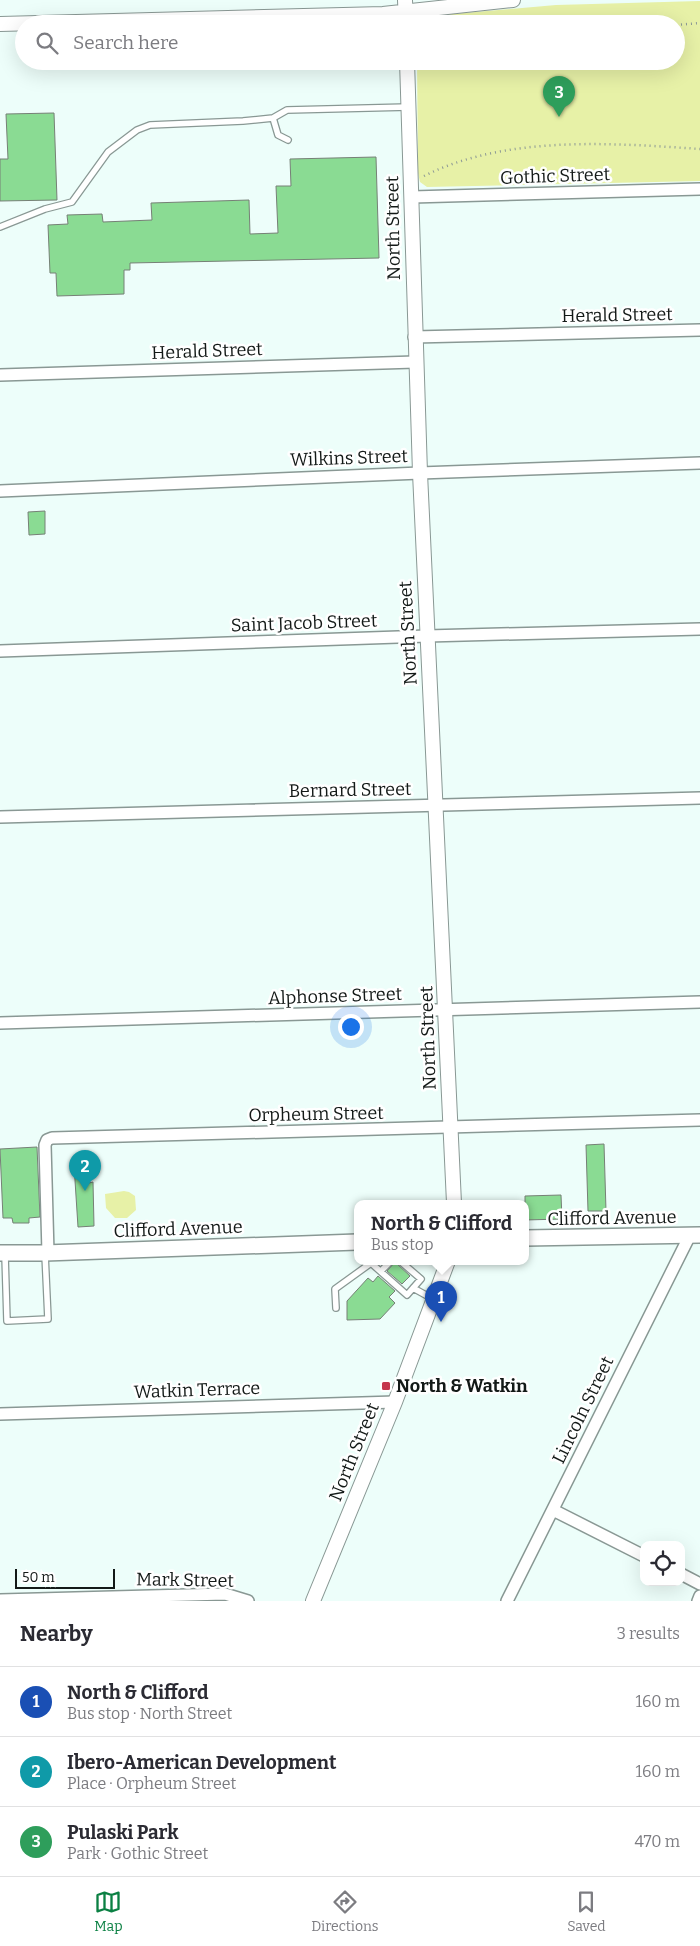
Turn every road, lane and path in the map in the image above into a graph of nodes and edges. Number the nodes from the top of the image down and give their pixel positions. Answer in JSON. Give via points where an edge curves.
{"nodes":[{"id":1,"x":512,"y":0,"type":"edge"},
{"id":2,"x":406,"y":12,"type":"edge"},
{"id":3,"x":304,"y":15,"type":"edge"},
{"id":4,"x":700,"y":23,"type":"edge"},
{"id":5,"x":0,"y":24,"type":"edge"},
{"id":6,"x":15,"y":24,"type":"edge"},
{"id":7,"x":685,"y":24,"type":"edge"},
{"id":8,"x":407,"y":70,"type":"edge"},
{"id":9,"x":408,"y":108,"type":"junction"},
{"id":10,"x":273,"y":118,"type":"junction"},
{"id":11,"x":288,"y":140,"type":"dead end"},
{"id":12,"x":700,"y":149,"type":"edge"},
{"id":13,"x":424,"y":176,"type":"dead end"},
{"id":14,"x":700,"y":189,"type":"edge"},
{"id":15,"x":412,"y":197,"type":"junction"},
{"id":16,"x":0,"y":227,"type":"edge"},
{"id":17,"x":700,"y":330,"type":"edge"},
{"id":18,"x":414,"y":338,"type":"junction"},
{"id":19,"x":415,"y":362,"type":"junction"},
{"id":20,"x":0,"y":375,"type":"edge"},
{"id":21,"x":700,"y":463,"type":"edge"},
{"id":22,"x":420,"y":473,"type":"junction"},
{"id":23,"x":0,"y":491,"type":"edge"},
{"id":24,"x":700,"y":629,"type":"edge"},
{"id":25,"x":427,"y":636,"type":"junction"},
{"id":26,"x":0,"y":652,"type":"edge"},
{"id":27,"x":700,"y":798,"type":"edge"},
{"id":28,"x":436,"y":806,"type":"junction"},
{"id":29,"x":0,"y":817,"type":"edge"},
{"id":30,"x":700,"y":1002,"type":"edge"},
{"id":31,"x":446,"y":1010,"type":"junction"},
{"id":32,"x":0,"y":1023,"type":"edge"},
{"id":33,"x":700,"y":1120,"type":"edge"},
{"id":34,"x":451,"y":1128,"type":"junction"},
{"id":35,"x":454,"y":1200,"type":"edge"},
{"id":36,"x":695,"y":1235,"type":"edge"},
{"id":37,"x":529,"y":1238,"type":"edge"},
{"id":38,"x":354,"y":1242,"type":"edge"},
{"id":39,"x":2,"y":1253,"type":"edge"},
{"id":40,"x":46,"y":1253,"type":"junction"},
{"id":41,"x":367,"y":1265,"type":"edge"},
{"id":42,"x":374,"y":1265,"type":"edge"},
{"id":43,"x":387,"y":1265,"type":"edge"},
{"id":44,"x":404,"y":1265,"type":"edge"},
{"id":45,"x":446,"y":1265,"type":"edge"},
{"id":46,"x":381,"y":1271,"type":"junction"},
{"id":47,"x":413,"y":1288,"type":"junction"},
{"id":48,"x":433,"y":1299,"type":"junction"},
{"id":49,"x":336,"y":1308,"type":"dead end"},
{"id":50,"x":395,"y":1402,"type":"junction"},
{"id":51,"x":0,"y":1414,"type":"edge"},
{"id":52,"x":553,"y":1510,"type":"junction"},
{"id":53,"x":640,"y":1554,"type":"edge"},
{"id":54,"x":685,"y":1576,"type":"edge"},
{"id":55,"x":700,"y":1584,"type":"edge"},
{"id":56,"x":700,"y":1596,"type":"edge"},
{"id":57,"x":0,"y":1600,"type":"edge"},
{"id":58,"x":248,"y":1601,"type":"edge"},
{"id":59,"x":313,"y":1601,"type":"edge"},
{"id":60,"x":508,"y":1601,"type":"edge"},
{"id":61,"x":698,"y":1601,"type":"edge"}],
"edges":[{"from":1,"to":2,"type":"street"},
{"from":2,"to":3,"type":"street"},
{"from":4,"to":7,"type":"path"},
{"from":5,"to":6,"type":"street"},
{"from":8,"to":9,"type":"street","name":"North Street"},
{"from":9,"to":10,"type":"lane","via":[[288,110]]},
{"from":9,"to":15,"type":"street","name":"North Street"},
{"from":10,"to":11,"type":"lane","via":[[278,135]]},
{"from":10,"to":16,"type":"lane","via":[[150,125],[137,130],[108,152],[72,202]]},
{"from":12,"to":13,"type":"path","via":[[600,145],[528,148],[470,158]]},
{"from":14,"to":15,"type":"street","name":"Gothic Street"},
{"from":15,"to":18,"type":"street","name":"North Street"},
{"from":17,"to":18,"type":"street","name":"Herald Street"},
{"from":18,"to":19,"type":"street","name":"North Street"},
{"from":19,"to":20,"type":"street","name":"Herald Street"},
{"from":19,"to":22,"type":"street","name":"North Street"},
{"from":21,"to":22,"type":"street","name":"Wilkins Street"},
{"from":22,"to":23,"type":"street","name":"Wilkins Street"},
{"from":22,"to":25,"type":"street","name":"North Street"},
{"from":24,"to":25,"type":"street","name":"Saint Jacob Street"},
{"from":25,"to":26,"type":"street","name":"Saint Jacob Street"},
{"from":25,"to":28,"type":"street","name":"North Street"},
{"from":27,"to":28,"type":"street","name":"Bernard Street"},
{"from":28,"to":29,"type":"street","name":"Bernard Street"},
{"from":28,"to":31,"type":"street","name":"North Street"},
{"from":30,"to":31,"type":"street","name":"Alphonse Street"},
{"from":31,"to":32,"type":"street","name":"Alphonse Street"},
{"from":31,"to":34,"type":"street","name":"North Street"},
{"from":33,"to":34,"type":"street","name":"Orpheum Street"},
{"from":34,"to":35,"type":"street","name":"North Street"},
{"from":34,"to":40,"type":"street","name":"Orpheum Street","via":[[52,1138],[44,1144]]},
{"from":36,"to":37,"type":"main road","name":"Clifford Avenue"},
{"from":36,"to":52,"type":"street","name":"Lincoln Street"},
{"from":38,"to":40,"type":"main road","name":"Clifford Avenue"},
{"from":39,"to":40,"type":"main road","name":"Clifford Avenue"},
{"from":39,"to":40,"type":"lane","via":[[8,1320],[48,1319]]},
{"from":41,"to":49,"type":"lane","via":[[335,1289]]},
{"from":42,"to":46,"type":"lane"},
{"from":43,"to":46,"type":"lane"},
{"from":44,"to":47,"type":"lane","via":[[420,1279]]},
{"from":45,"to":48,"type":"street","name":"North Street"},
{"from":46,"to":47,"type":"lane","via":[[407,1295]]},
{"from":47,"to":48,"type":"lane"},
{"from":48,"to":50,"type":"street","name":"North Street"},
{"from":50,"to":51,"type":"street","name":"Watkin Terrace"},
{"from":50,"to":59,"type":"street","name":"North Street"},
{"from":52,"to":53,"type":"street"},
{"from":52,"to":60,"type":"street","name":"Lincoln Street"},
{"from":54,"to":55,"type":"street"},
{"from":56,"to":61,"type":"street"},
{"from":57,"to":58,"type":"street","name":"Mark Street","via":[[225,1594]]}]}
